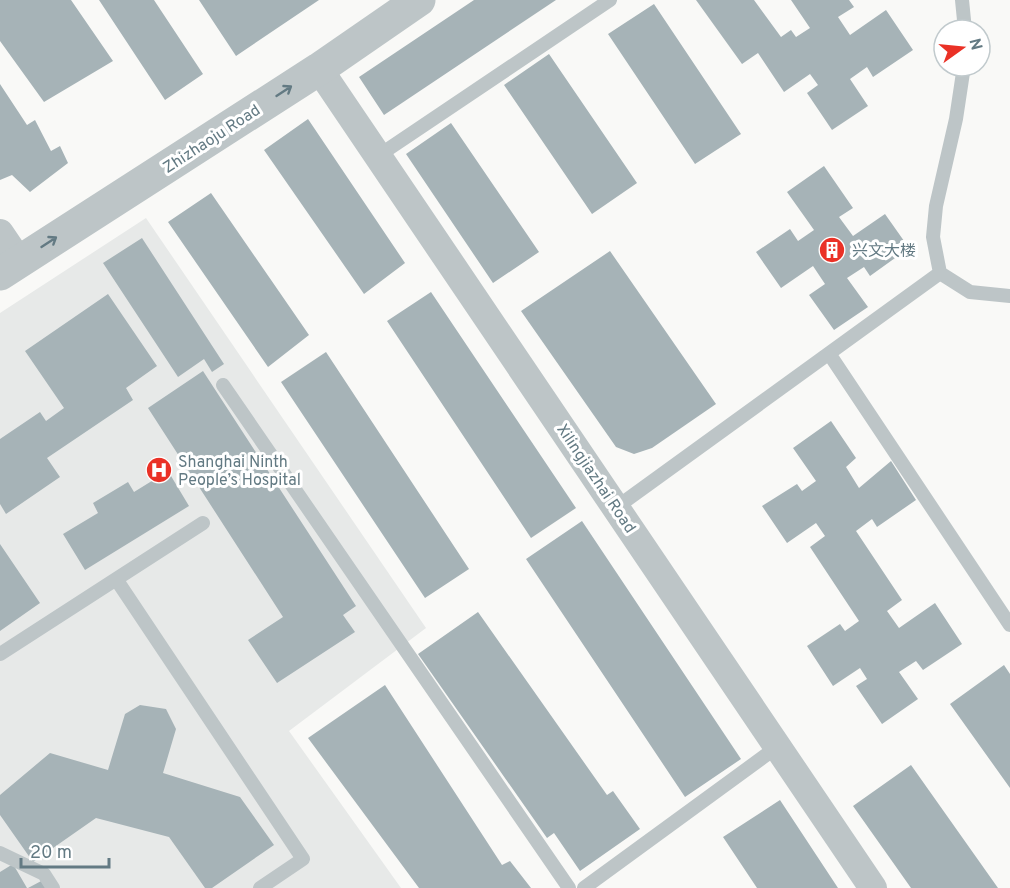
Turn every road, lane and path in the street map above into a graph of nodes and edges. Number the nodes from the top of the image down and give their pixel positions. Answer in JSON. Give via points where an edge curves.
{"nodes":[{"id":1,"x":419,"y":0,"type":"edge"},
{"id":2,"x":610,"y":0,"type":"edge"},
{"id":3,"x":962,"y":0,"type":"edge"},
{"id":4,"x":964,"y":18,"type":"edge"},
{"id":5,"x":319,"y":69,"type":"junction"},
{"id":6,"x":962,"y":78,"type":"edge"},
{"id":7,"x":378,"y":156,"type":"junction"},
{"id":8,"x":0,"y":233,"type":"edge"},
{"id":9,"x":9,"y":267,"type":"edge"},
{"id":10,"x":940,"y":273,"type":"junction"},
{"id":11,"x":1010,"y":296,"type":"edge"},
{"id":12,"x":830,"y":355,"type":"junction"},
{"id":13,"x":222,"y":385,"type":"dead end"},
{"id":14,"x":616,"y":507,"type":"junction"},
{"id":15,"x":203,"y":523,"type":"dead end"},
{"id":16,"x":116,"y":579,"type":"junction"},
{"id":17,"x":1010,"y":625,"type":"edge"},
{"id":18,"x":0,"y":654,"type":"edge"},
{"id":19,"x":777,"y":747,"type":"junction"},
{"id":20,"x":0,"y":853,"type":"edge"},
{"id":21,"x":53,"y":888,"type":"edge"},
{"id":22,"x":260,"y":888,"type":"edge"},
{"id":23,"x":569,"y":888,"type":"edge"},
{"id":24,"x":584,"y":888,"type":"edge"},
{"id":25,"x":873,"y":888,"type":"edge"}],
"edges":[{"from":1,"to":5,"type":"street","name":"Zhizhaoju Road"},
{"from":2,"to":7,"type":"lane"},
{"from":3,"to":4,"type":"lane"},
{"from":5,"to":7,"type":"street","name":"Xilingjiazhai Road"},
{"from":9,"to":5,"type":"street","name":"Zhizhaoju Road","one_way":true},
{"from":6,"to":10,"type":"lane","via":[[936,206],[933,237]]},
{"from":7,"to":14,"type":"street","name":"Xilingjiazhai Road"},
{"from":8,"to":9,"type":"street"},
{"from":10,"to":11,"type":"lane","via":[[970,292]]},
{"from":10,"to":12,"type":"lane"},
{"from":12,"to":14,"type":"lane"},
{"from":12,"to":17,"type":"lane"},
{"from":13,"to":23,"type":"lane"},
{"from":14,"to":19,"type":"street","name":"Xilingjiazhai Road"},
{"from":15,"to":16,"type":"lane"},
{"from":16,"to":18,"type":"lane"},
{"from":16,"to":22,"type":"lane","via":[[303,860]]},
{"from":19,"to":24,"type":"lane"},
{"from":19,"to":25,"type":"street","name":"Xilingjiazhai Road"},
{"from":20,"to":21,"type":"lane","via":[[44,874]]}]}
